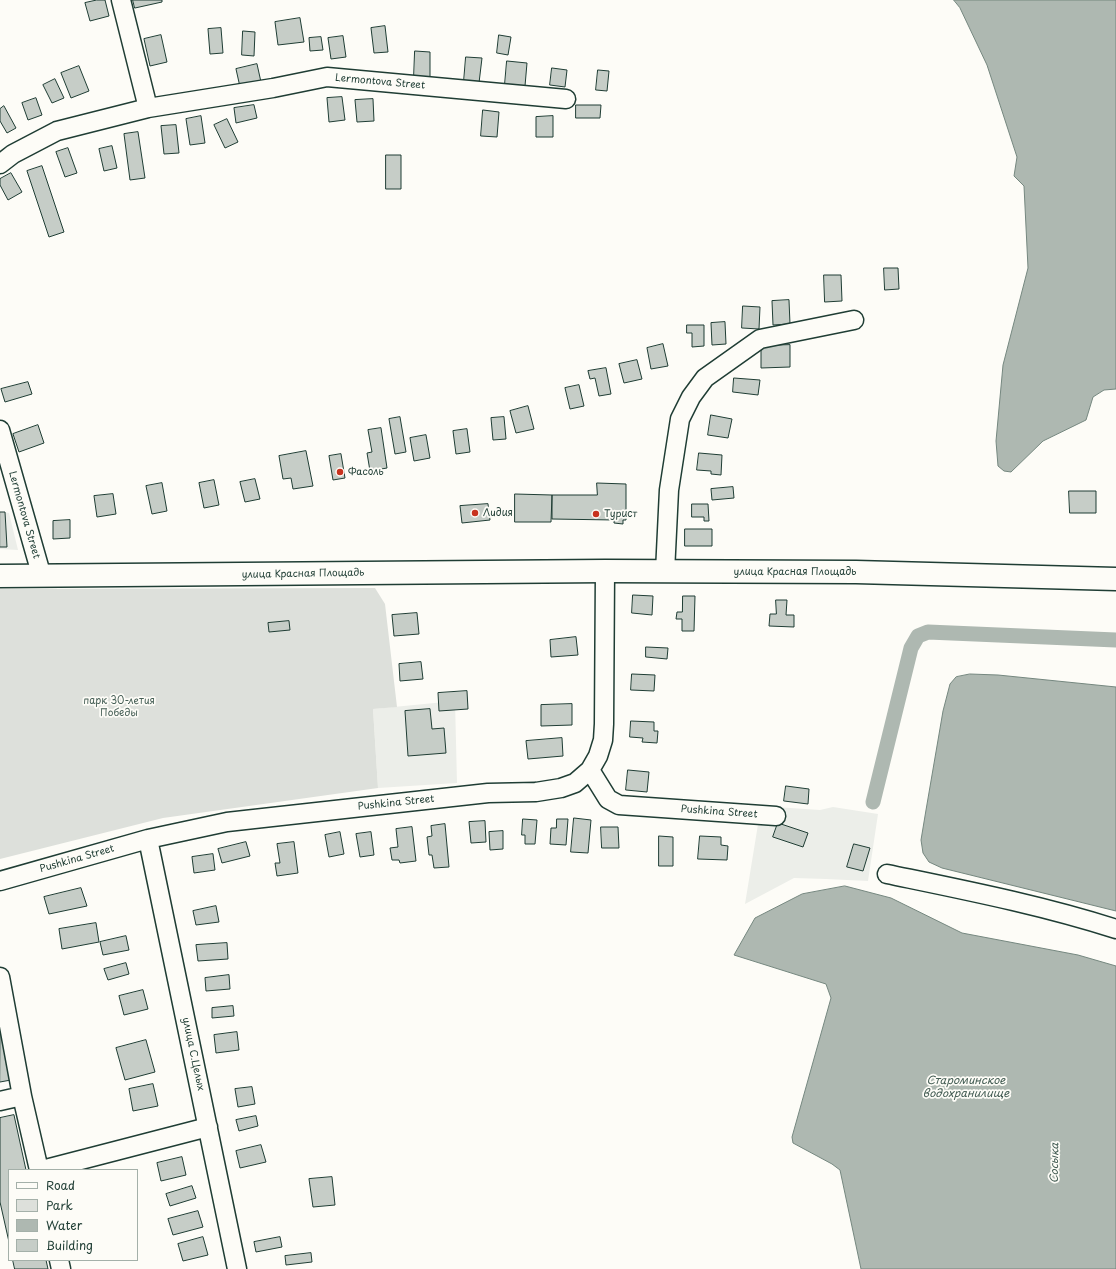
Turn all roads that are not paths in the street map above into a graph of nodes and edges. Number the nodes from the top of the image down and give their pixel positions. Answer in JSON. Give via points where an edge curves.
{"nodes":[{"id":1,"x":121,"y":0,"type":"edge"},
{"id":2,"x":566,"y":99,"type":"dead end"},
{"id":3,"x":148,"y":108,"type":"junction"},
{"id":4,"x":0,"y":164,"type":"edge"},
{"id":5,"x":854,"y":320,"type":"dead end"},
{"id":6,"x":0,"y":430,"type":"edge"},
{"id":7,"x":605,"y":571,"type":"junction"},
{"id":8,"x":665,"y":572,"type":"junction"},
{"id":9,"x":0,"y":576,"type":"edge"},
{"id":10,"x":42,"y":577,"type":"junction"},
{"id":11,"x":1116,"y":579,"type":"edge"},
{"id":12,"x":590,"y":770,"type":"junction"},
{"id":13,"x":776,"y":816,"type":"dead end"},
{"id":14,"x":148,"y":839,"type":"junction"},
{"id":15,"x":888,"y":874,"type":"dead end"},
{"id":16,"x":0,"y":881,"type":"edge"},
{"id":17,"x":1116,"y":929,"type":"edge"},
{"id":18,"x":0,"y":977,"type":"edge"},
{"id":19,"x":22,"y":1096,"type":"junction"},
{"id":20,"x":0,"y":1101,"type":"edge"},
{"id":21,"x":208,"y":1127,"type":"junction"},
{"id":22,"x":39,"y":1169,"type":"edge"},
{"id":23,"x":46,"y":1169,"type":"edge"},
{"id":24,"x":237,"y":1269,"type":"edge"}],
"edges":[{"from":1,"to":3,"type":"street"},
{"from":2,"to":3,"type":"street","name":"Lermontova Street","via":[[327,77]]},
{"from":3,"to":4,"type":"street","name":"Lermontova Street","via":[[57,131],[13,154]]},
{"from":5,"to":8,"type":"street","via":[[760,340],[705,378],[698,387],[680,419],[669,490]]},
{"from":6,"to":10,"type":"street","name":"Lermontova Street"},
{"from":7,"to":8,"type":"main road","name":"улица Красная Площадь"},
{"from":7,"to":10,"type":"main road","name":"улица Красная Площадь"},
{"from":7,"to":12,"type":"street","via":[[603,740]]},
{"from":8,"to":11,"type":"main road","name":"улица Красная Площадь","via":[[856,572]]},
{"from":9,"to":10,"type":"main road","name":"улица Красная Площадь"},
{"from":12,"to":13,"type":"street","name":"Pushkina Street","via":[[608,799],[619,805]]},
{"from":12,"to":14,"type":"street","name":"Pushkina Street","via":[[575,783],[536,792],[488,793],[227,822]]},
{"from":14,"to":16,"type":"street","name":"Pushkina Street"},
{"from":14,"to":21,"type":"street","name":"улица С.Целых"},
{"from":15,"to":17,"type":"street","via":[[983,894]]},
{"from":18,"to":19,"type":"street"},
{"from":19,"to":20,"type":"street"},
{"from":19,"to":22,"type":"street"},
{"from":21,"to":23,"type":"street"},
{"from":21,"to":24,"type":"street","name":"улица С.Целых"}]}
